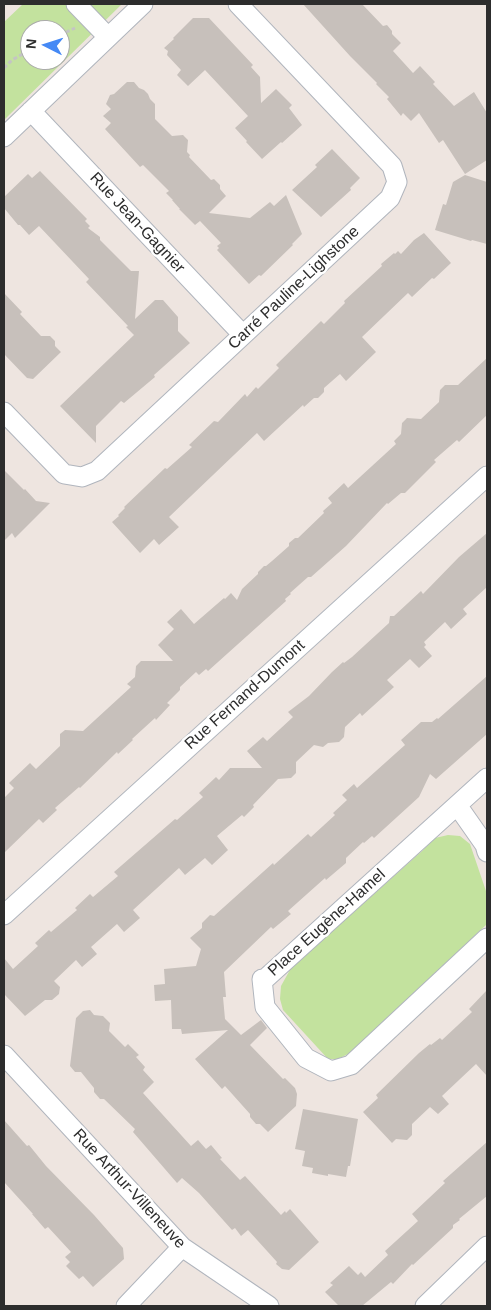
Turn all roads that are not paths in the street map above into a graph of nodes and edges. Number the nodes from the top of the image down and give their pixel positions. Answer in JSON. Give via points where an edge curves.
{"nodes":[{"id":1,"x":76,"y":4,"type":"edge"},
{"id":2,"x":143,"y":4,"type":"edge"},
{"id":3,"x":238,"y":4,"type":"edge"},
{"id":4,"x":108,"y":37,"type":"junction"},
{"id":5,"x":32,"y":111,"type":"junction"},
{"id":6,"x":4,"y":138,"type":"edge"},
{"id":7,"x":243,"y":335,"type":"junction"},
{"id":8,"x":4,"y":412,"type":"edge"},
{"id":9,"x":487,"y":476,"type":"edge"},
{"id":10,"x":487,"y":778,"type":"edge"},
{"id":11,"x":457,"y":805,"type":"junction"},
{"id":12,"x":487,"y":852,"type":"edge"},
{"id":13,"x":4,"y":915,"type":"edge"},
{"id":14,"x":487,"y":938,"type":"edge"},
{"id":15,"x":4,"y":1055,"type":"edge"},
{"id":16,"x":487,"y":1246,"type":"edge"},
{"id":17,"x":182,"y":1247,"type":"junction"},
{"id":18,"x":126,"y":1306,"type":"edge"},
{"id":19,"x":269,"y":1306,"type":"edge"},
{"id":20,"x":425,"y":1306,"type":"edge"}],
"edges":[{"from":1,"to":4,"type":"street"},
{"from":2,"to":4,"type":"street"},
{"from":3,"to":7,"type":"street","name":"Carré Pauline-Lighstone","via":[[392,166],[397,182],[390,198]]},
{"from":4,"to":5,"type":"street"},
{"from":5,"to":6,"type":"street"},
{"from":5,"to":7,"type":"street","name":"Rue Jean-Gagnier"},
{"from":7,"to":8,"type":"street","name":"Carré Pauline-Lighstone","via":[[97,472],[82,477],[64,474]]},
{"from":9,"to":13,"type":"street","name":"Rue Fernand-Dumont"},
{"from":10,"to":11,"type":"street","name":"Place Eugène-Hamel"},
{"from":11,"to":12,"type":"street","via":[[486,845]]},
{"from":11,"to":14,"type":"street","name":"Place Eugène-Hamel","via":[[262,979],[264,1007],[306,1058],[331,1071],[351,1065]]},
{"from":15,"to":17,"type":"street","name":"Rue Arthur-Villeneuve"},
{"from":16,"to":20,"type":"street"},
{"from":17,"to":18,"type":"street"},
{"from":17,"to":19,"type":"street","name":"Rue Arthur-Villeneuve"}]}
